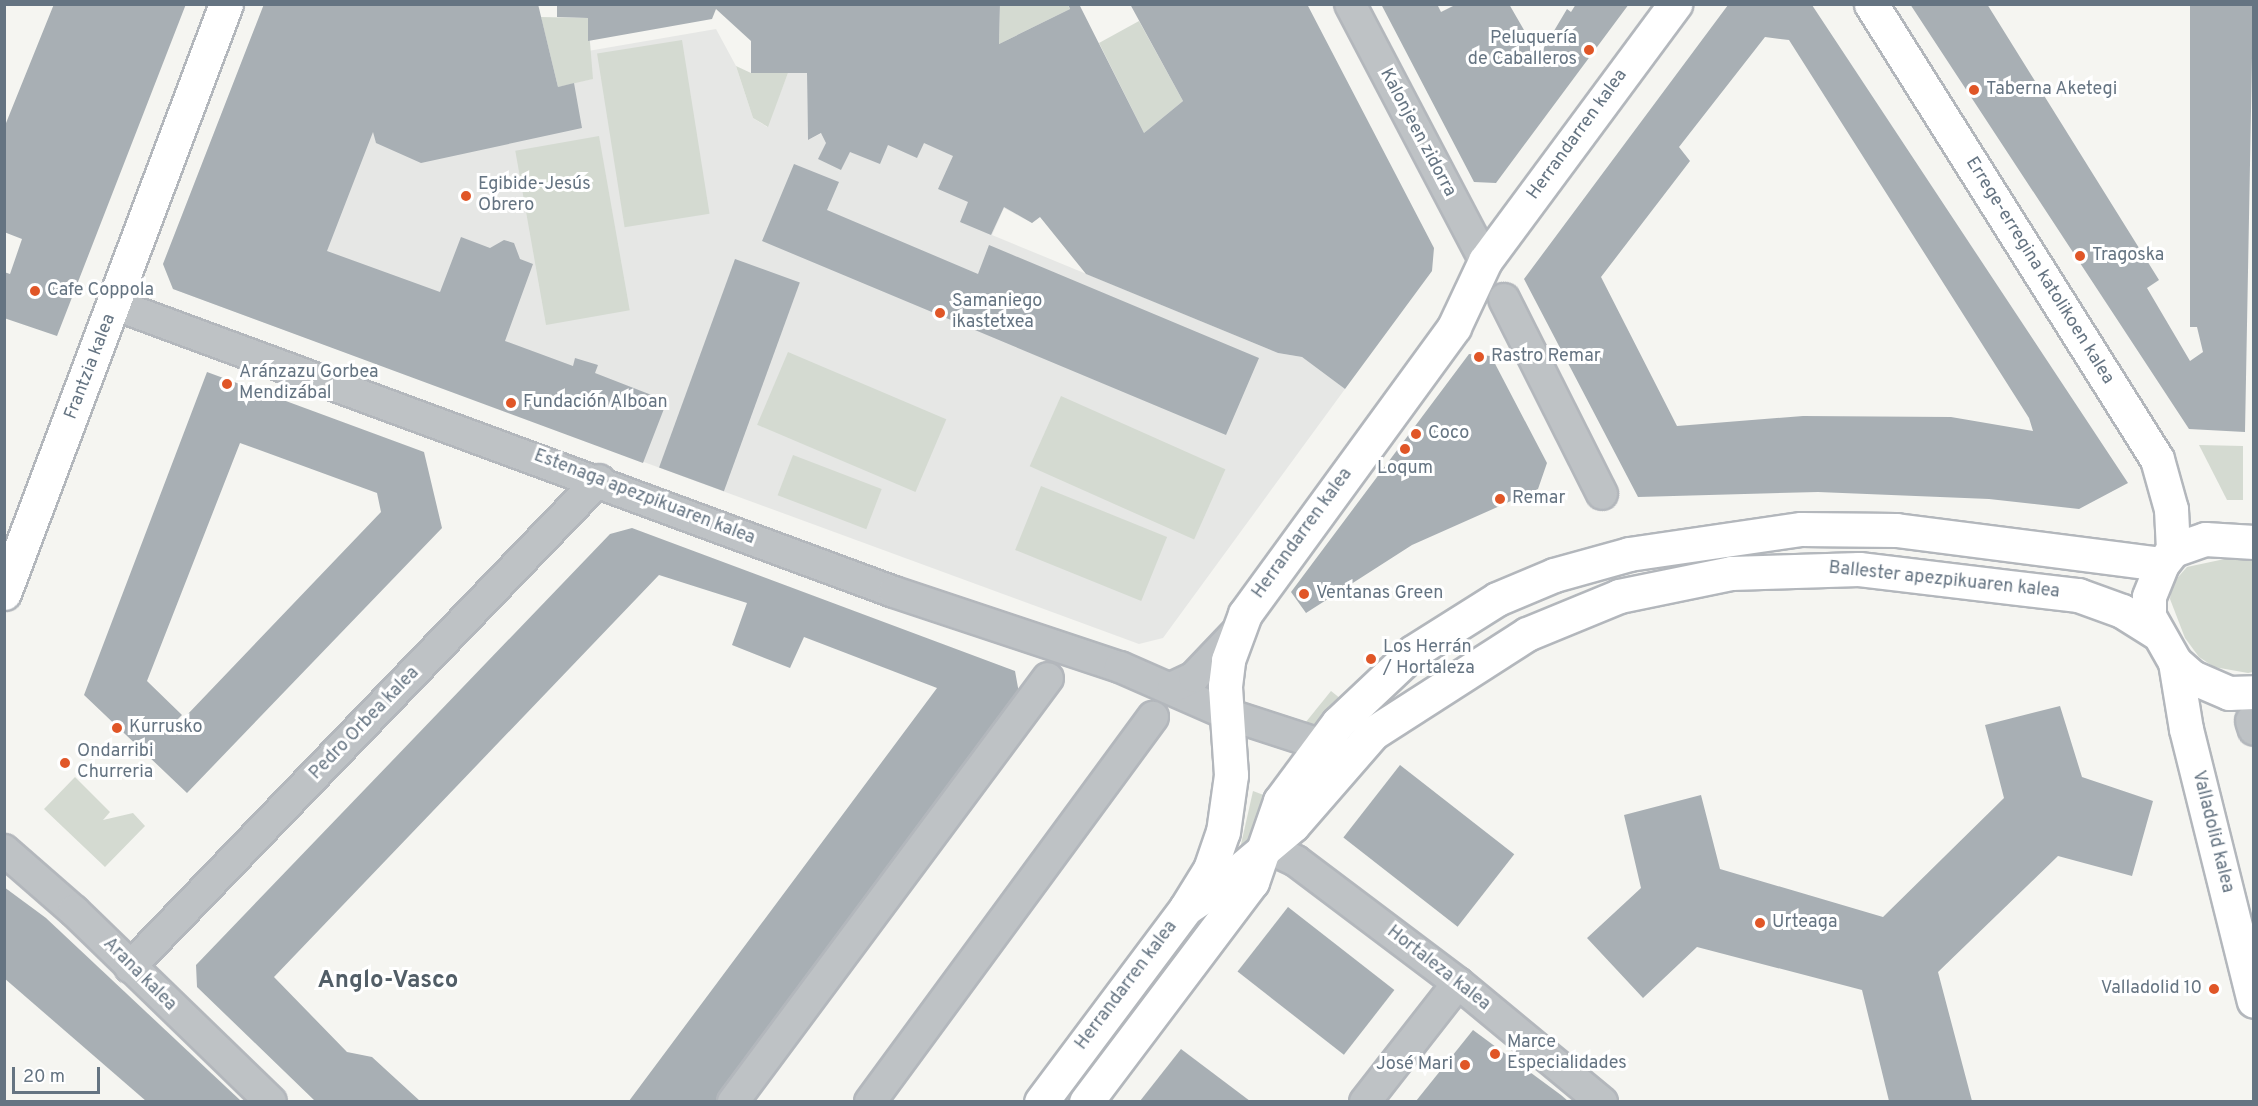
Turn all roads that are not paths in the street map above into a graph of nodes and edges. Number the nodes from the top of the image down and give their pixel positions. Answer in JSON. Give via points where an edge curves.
{"nodes":[{"id":1,"x":226,"y":4,"type":"edge"},
{"id":2,"x":1350,"y":4,"type":"edge"},
{"id":3,"x":1675,"y":4,"type":"edge"},
{"id":4,"x":1871,"y":4,"type":"edge"},
{"id":5,"x":1485,"y":261,"type":"junction"},
{"id":6,"x":1504,"y":299,"type":"dead end"},
{"id":7,"x":116,"y":305,"type":"junction"},
{"id":8,"x":599,"y":480,"type":"junction"},
{"id":9,"x":1602,"y":494,"type":"dead end"},
{"id":10,"x":2253,"y":542,"type":"edge"},
{"id":11,"x":2167,"y":557,"type":"junction"},
{"id":12,"x":4,"y":593,"type":"edge"},
{"id":13,"x":1238,"y":632,"type":"junction"},
{"id":14,"x":2155,"y":632,"type":"junction"},
{"id":15,"x":2175,"y":662,"type":"junction"},
{"id":16,"x":1048,"y":678,"type":"dead end"},
{"id":17,"x":1173,"y":687,"type":"junction"},
{"id":18,"x":1227,"y":714,"type":"junction"},
{"id":19,"x":2253,"y":714,"type":"edge"},
{"id":20,"x":1153,"y":717,"type":"dead end"},
{"id":21,"x":1319,"y":747,"type":"junction"},
{"id":22,"x":1353,"y":754,"type":"junction"},
{"id":23,"x":1266,"y":847,"type":"junction"},
{"id":24,"x":4,"y":850,"type":"edge"},
{"id":25,"x":1186,"y":908,"type":"junction"},
{"id":26,"x":130,"y":967,"type":"junction"},
{"id":27,"x":1458,"y":983,"type":"junction"},
{"id":28,"x":2253,"y":1000,"type":"edge"},
{"id":29,"x":270,"y":1101,"type":"edge"},
{"id":30,"x":733,"y":1101,"type":"edge"},
{"id":31,"x":870,"y":1101,"type":"edge"},
{"id":32,"x":1041,"y":1101,"type":"edge"},
{"id":33,"x":1086,"y":1101,"type":"edge"},
{"id":34,"x":1365,"y":1101,"type":"edge"},
{"id":35,"x":1602,"y":1101,"type":"edge"}],
"edges":[{"from":1,"to":7,"type":"main road","name":"Frantzia kalea"},
{"from":2,"to":5,"type":"street","name":"Kalonjeen zidorra"},
{"from":3,"to":5,"type":"main road","name":"Herrandarren kalea"},
{"from":4,"to":11,"type":"main road","name":"Errege-erregina katolikoen kalea","via":[[2157,459],[2170,509]]},
{"from":5,"to":13,"type":"main road","name":"Herrandarren kalea","via":[[1454,327],[1259,591]]},
{"from":6,"to":9,"type":"street"},
{"from":7,"to":8,"type":"street","name":"Estenaga apezpikuaren kalea"},
{"from":7,"to":12,"type":"main road","name":"Frantzia kalea"},
{"from":8,"to":17,"type":"street","name":"Estenaga apezpikuaren kalea","via":[[894,592],[1028,634]]},
{"from":8,"to":26,"type":"street","name":"Pedro Orbea kalea"},
{"from":10,"to":11,"type":"main road","via":[[2205,539]]},
{"from":11,"to":14,"type":"main road","via":[[2150,597]]},
{"from":11,"to":21,"type":"main road","via":[[1851,527],[1722,537],[1640,552],[1554,575],[1497,599],[1426,641]]},
{"from":13,"to":17,"type":"street","via":[[1194,677]]},
{"from":13,"to":18,"type":"main road","name":"Herrandarren kalea","via":[[1228,660]]},
{"from":14,"to":15,"type":"main road"},
{"from":14,"to":22,"type":"main road","name":"Ballester apezpikuaren kalea","via":[[2096,600],[2005,584],[1859,569],[1720,574],[1619,596],[1527,634],[1373,733]]},
{"from":15,"to":19,"type":"main road","via":[[2209,687],[2229,693]]},
{"from":15,"to":28,"type":"main road","name":"Valladolid kalea","via":[[2186,729]]},
{"from":16,"to":30,"type":"street"},
{"from":17,"to":18,"type":"street","name":"Estenaga apezpikuaren kalea"},
{"from":18,"to":21,"type":"street","name":"Estenaga apezpikuaren kalea"},
{"from":18,"to":25,"type":"main road","name":"Herrandarren kalea","via":[[1232,766],[1223,832],[1210,869]]},
{"from":20,"to":31,"type":"street"},
{"from":21,"to":22,"type":"street","name":"Estenaga apezpikuaren kalea"},
{"from":21,"to":23,"type":"main road","name":"Herrandarren kalea","via":[[1280,801]]},
{"from":22,"to":23,"type":"main road","name":"Ballester apezpikuaren kalea","via":[[1293,825]]},
{"from":23,"to":25,"type":"main road","name":"Ballester apezpikuaren kalea"},
{"from":23,"to":27,"type":"street","name":"Hortaleza kalea","via":[[1296,861]]},
{"from":23,"to":33,"type":"main road","name":"Herrandarren kalea","via":[[1252,882]]},
{"from":24,"to":26,"type":"street","name":"Arana kalea"},
{"from":25,"to":32,"type":"main road","name":"Herrandarren kalea"},
{"from":26,"to":29,"type":"street","name":"Arana kalea"},
{"from":27,"to":34,"type":"street"},
{"from":27,"to":35,"type":"street","name":"Hortaleza kalea"}]}
